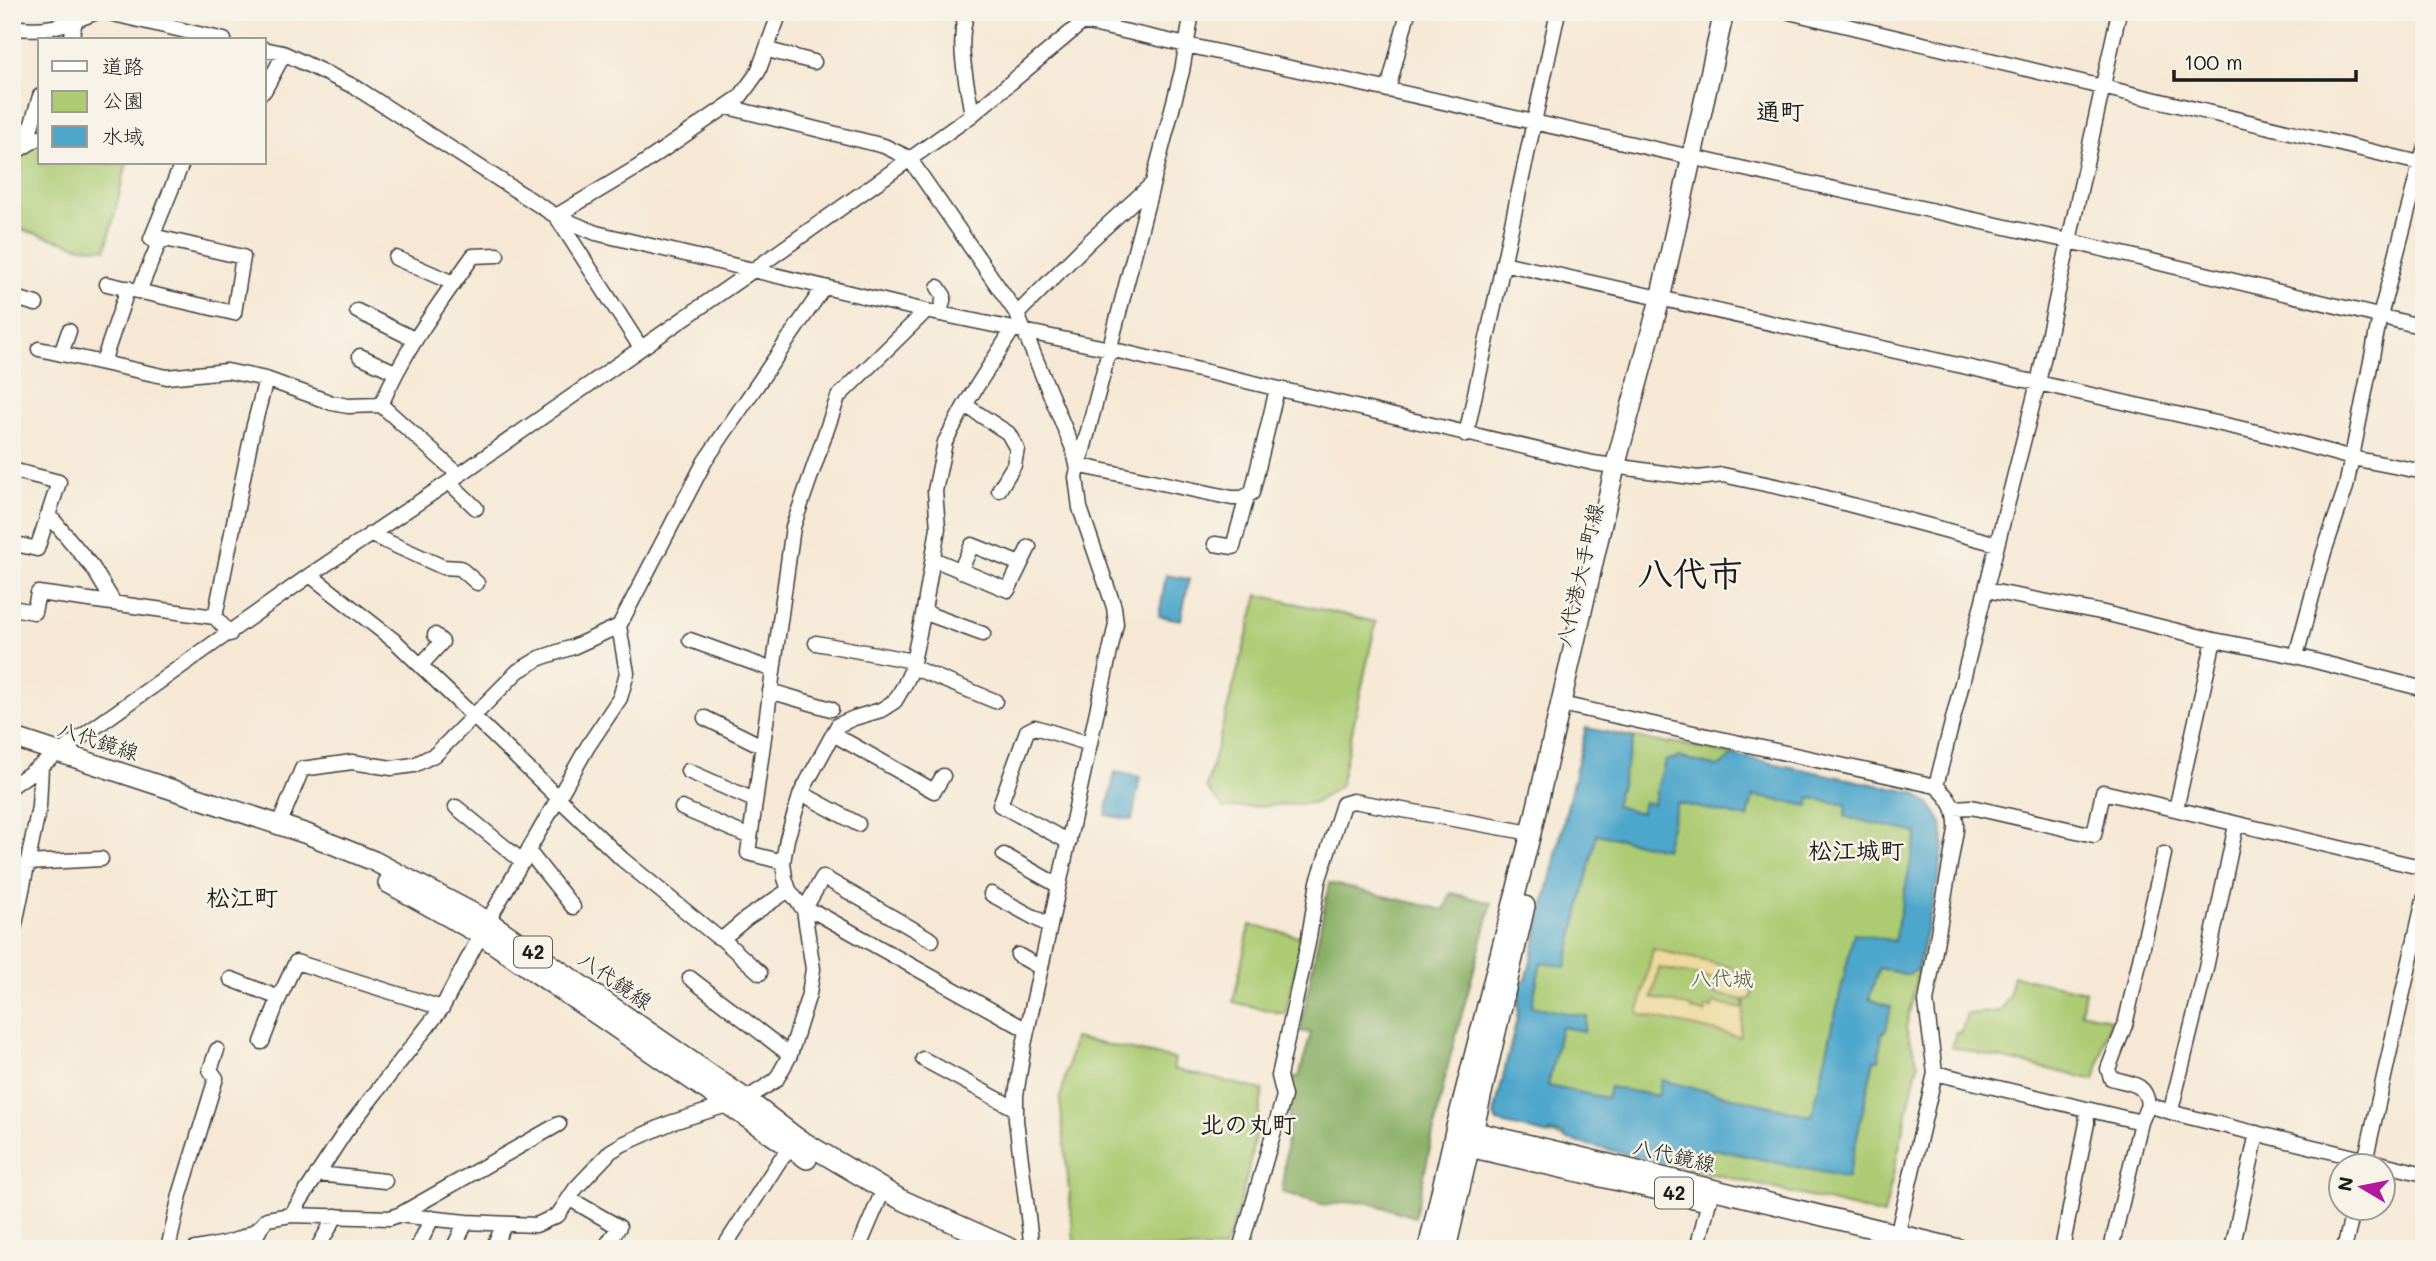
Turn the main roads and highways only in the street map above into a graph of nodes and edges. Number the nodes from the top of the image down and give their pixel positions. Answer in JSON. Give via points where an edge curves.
{"nodes":[{"id":1,"x":1724,"y":12,"type":"edge"},
{"id":2,"x":1736,"y":12,"type":"edge"},
{"id":3,"x":1696,"y":157,"type":"junction"},
{"id":4,"x":1567,"y":705,"type":"junction"},
{"id":5,"x":12,"y":737,"type":"edge"},
{"id":6,"x":12,"y":750,"type":"edge"},
{"id":7,"x":49,"y":760,"type":"junction"},
{"id":8,"x":485,"y":928,"type":"junction"},
{"id":9,"x":737,"y":1102,"type":"junction"},
{"id":10,"x":1463,"y":1137,"type":"junction"},
{"id":11,"x":1895,"y":1242,"type":"edge"},
{"id":12,"x":986,"y":1249,"type":"edge"},
{"id":13,"x":1012,"y":1249,"type":"edge"},
{"id":14,"x":1428,"y":1249,"type":"edge"},
{"id":15,"x":1446,"y":1249,"type":"edge"},
{"id":16,"x":1959,"y":1249,"type":"edge"}],
"edges":[{"from":1,"to":3,"type":"main road","name":"八代港大手町線"},
{"from":2,"to":3,"type":"main road","name":"八代港大手町線"},
{"from":3,"to":4,"type":"main road","name":"八代港大手町線"},
{"from":4,"to":10,"type":"main road","name":"八代港大手町線"},
{"from":4,"to":10,"type":"main road","name":"八代港大手町線","via":[[1531,833]]},
{"from":5,"to":7,"type":"main road","name":"八代鏡線","number":"42"},
{"from":6,"to":7,"type":"main road","name":"八代鏡線","number":"42"},
{"from":7,"to":8,"type":"main road","name":"八代鏡線","number":"42","via":[[304,845]]},
{"from":7,"to":8,"type":"main road","name":"八代鏡線","number":"42","via":[[279,825],[374,861]]},
{"from":8,"to":9,"type":"main road","name":"八代鏡線","number":"42"},
{"from":9,"to":12,"type":"main road","name":"八代鏡線","number":"42","via":[[790,1150],[879,1200]]},
{"from":9,"to":13,"type":"main road","name":"八代鏡線","number":"42","via":[[900,1199]]},
{"from":10,"to":11,"type":"main road","name":"八代鏡線","number":"42","via":[[1709,1201]]},
{"from":10,"to":11,"type":"main road","name":"八代鏡線","number":"42","via":[[1877,1228]]},
{"from":10,"to":14,"type":"main road"},
{"from":10,"to":15,"type":"main road"},
{"from":11,"to":16,"type":"main road","name":"八代鏡線","number":"42"}]}
